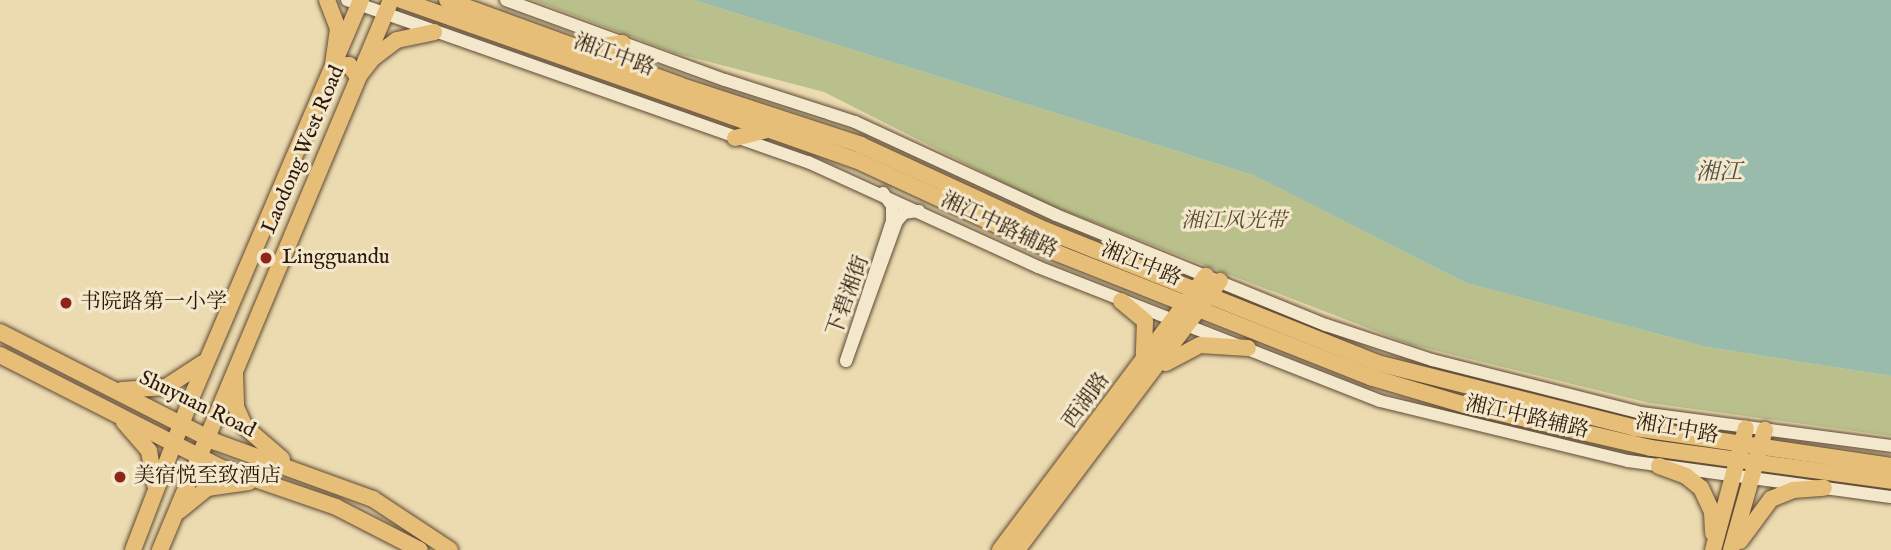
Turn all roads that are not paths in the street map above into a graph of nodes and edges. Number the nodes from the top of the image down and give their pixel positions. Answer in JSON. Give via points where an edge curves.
{"nodes":[{"id":1,"x":327,"y":0,"type":"edge"},
{"id":2,"x":401,"y":0,"type":"edge"},
{"id":3,"x":447,"y":0,"type":"edge"},
{"id":4,"x":506,"y":0,"type":"edge"},
{"id":5,"x":356,"y":2,"type":"edge"},
{"id":6,"x":388,"y":7,"type":"edge"},
{"id":7,"x":435,"y":32,"type":"junction"},
{"id":8,"x":623,"y":43,"type":"junction"},
{"id":9,"x":582,"y":50,"type":"junction"},
{"id":10,"x":333,"y":66,"type":"junction"},
{"id":11,"x":358,"y":77,"type":"junction"},
{"id":12,"x":771,"y":130,"type":"junction"},
{"id":13,"x":735,"y":138,"type":"junction"},
{"id":14,"x":883,"y":193,"type":"junction"},
{"id":15,"x":920,"y":211,"type":"junction"},
{"id":16,"x":1213,"y":279,"type":"junction"},
{"id":17,"x":1121,"y":301,"type":"junction"},
{"id":18,"x":1196,"y":301,"type":"junction"},
{"id":19,"x":1180,"y":323,"type":"junction"},
{"id":20,"x":0,"y":332,"type":"edge"},
{"id":21,"x":1248,"y":348,"type":"junction"},
{"id":22,"x":211,"y":353,"type":"junction"},
{"id":23,"x":0,"y":355,"type":"edge"},
{"id":24,"x":1142,"y":361,"type":"junction"},
{"id":25,"x":236,"y":363,"type":"junction"},
{"id":26,"x":1148,"y":378,"type":"junction"},
{"id":27,"x":116,"y":389,"type":"junction"},
{"id":28,"x":113,"y":410,"type":"junction"},
{"id":29,"x":181,"y":423,"type":"junction"},
{"id":30,"x":1746,"y":428,"type":"junction"},
{"id":31,"x":1765,"y":430,"type":"junction"},
{"id":32,"x":205,"y":436,"type":"junction"},
{"id":33,"x":173,"y":443,"type":"junction"},
{"id":34,"x":1741,"y":445,"type":"junction"},
{"id":35,"x":1891,"y":446,"type":"edge"},
{"id":36,"x":1760,"y":448,"type":"junction"},
{"id":37,"x":197,"y":455,"type":"junction"},
{"id":38,"x":1659,"y":466,"type":"junction"},
{"id":39,"x":1891,"y":466,"type":"edge"},
{"id":40,"x":1735,"y":469,"type":"junction"},
{"id":41,"x":305,"y":472,"type":"junction"},
{"id":42,"x":1754,"y":472,"type":"junction"},
{"id":43,"x":1891,"y":481,"type":"edge"},
{"id":44,"x":269,"y":484,"type":"junction"},
{"id":45,"x":1824,"y":488,"type":"junction"},
{"id":46,"x":1891,"y":497,"type":"edge"},
{"id":47,"x":152,"y":498,"type":"junction"},
{"id":48,"x":168,"y":528,"type":"junction"},
{"id":49,"x":133,"y":550,"type":"edge"},
{"id":50,"x":160,"y":550,"type":"edge"},
{"id":51,"x":420,"y":550,"type":"edge"},
{"id":52,"x":450,"y":550,"type":"edge"},
{"id":53,"x":1000,"y":550,"type":"edge"},
{"id":54,"x":1017,"y":550,"type":"edge"},
{"id":55,"x":1712,"y":550,"type":"edge"},
{"id":56,"x":1734,"y":550,"type":"edge"}],
"edges":[{"from":1,"to":10,"type":"main road","via":[[338,29]]},
{"from":2,"to":12,"type":"main road","name":"湘江中路"},
{"from":3,"to":9,"type":"main road","name":"湘江中路"},
{"from":4,"to":8,"type":"street","name":"湘江中路辅路"},
{"from":5,"to":6,"type":"street","name":"湘江中路辅路"},
{"from":5,"to":10,"type":"main road","name":"Laodong West Road"},
{"from":6,"to":7,"type":"street","name":"湘江中路辅路"},
{"from":6,"to":11,"type":"main road","name":"Laodong West Road"},
{"from":7,"to":11,"type":"main road","via":[[397,40],[380,51]]},
{"from":7,"to":13,"type":"street","name":"湘江中路辅路"},
{"from":8,"to":9,"type":"main road"},
{"from":8,"to":16,"type":"street","name":"湘江中路辅路","via":[[864,126],[1056,215]]},
{"from":9,"to":18,"type":"main road","name":"湘江中路","via":[[861,145]]},
{"from":10,"to":11,"type":"main road","via":[[349,65]]},
{"from":10,"to":22,"type":"main road","name":"Laodong West Road"},
{"from":11,"to":25,"type":"main road","name":"Laodong West Road"},
{"from":12,"to":13,"type":"main road"},
{"from":12,"to":18,"type":"main road","name":"湘江中路","via":[[856,160],[1057,253]]},
{"from":13,"to":14,"type":"street","name":"湘江中路辅路"},
{"from":14,"to":15,"type":"street","name":"湘江中路辅路"},
{"from":14,"to":15,"type":"street","name":"下碧湘街","via":[[892,206],[892,221],[846,360],[897,221],[909,211]]},
{"from":15,"to":17,"type":"street","name":"湘江中路辅路"},
{"from":16,"to":18,"type":"main road","name":"西湖路"},
{"from":16,"to":30,"type":"street","name":"湘江中路辅路","via":[[1326,325],[1432,360],[1641,413]]},
{"from":17,"to":19,"type":"street","name":"湘江中路辅路"},
{"from":17,"to":24,"type":"main road","via":[[1141,313],[1148,328]]},
{"from":18,"to":19,"type":"main road","name":"西湖路"},
{"from":18,"to":34,"type":"main road","name":"湘江中路","via":[[1427,378],[1635,428]]},
{"from":18,"to":40,"type":"main road","name":"湘江中路","via":[[1318,359],[1436,397]]},
{"from":19,"to":21,"type":"street","name":"湘江中路辅路"},
{"from":19,"to":24,"type":"main road","name":"西湖路"},
{"from":19,"to":26,"type":"main road","name":"西湖路"},
{"from":20,"to":27,"type":"main road","name":"Shuyuan Road"},
{"from":21,"to":26,"type":"main road","via":[[1215,344],[1188,348]]},
{"from":21,"to":38,"type":"street","name":"湘江中路辅路","via":[[1391,404]]},
{"from":22,"to":25,"type":"main road","via":[[222,369]]},
{"from":22,"to":27,"type":"main road","via":[[192,373],[166,387]]},
{"from":22,"to":29,"type":"main road","name":"Laodong West Road"},
{"from":23,"to":28,"type":"main road","name":"Shuyuan Road"},
{"from":24,"to":53,"type":"main road","name":"西湖路"},
{"from":25,"to":32,"type":"main road","name":"Laodong West Road"},
{"from":25,"to":41,"type":"main road","via":[[236,407],[244,427],[276,456]]},
{"from":26,"to":54,"type":"main road","name":"西湖路"},
{"from":27,"to":29,"type":"main road","name":"Shuyuan Road"},
{"from":28,"to":33,"type":"main road","name":"Shuyuan Road"},
{"from":28,"to":47,"type":"main road","via":[[149,451],[155,474]]},
{"from":29,"to":32,"type":"main road","name":"Shuyuan Road"},
{"from":29,"to":33,"type":"main road","name":"Laodong West Road"},
{"from":30,"to":31,"type":"street","name":"湘江中路辅路"},
{"from":30,"to":34,"type":"main road"},
{"from":31,"to":35,"type":"street","name":"湘江中路辅路"},
{"from":31,"to":36,"type":"main road"},
{"from":32,"to":37,"type":"main road","name":"Laodong West Road"},
{"from":32,"to":41,"type":"main road","name":"Shuyuan Road"},
{"from":33,"to":37,"type":"main road","name":"Shuyuan Road"},
{"from":33,"to":47,"type":"main road","name":"Laodong West Road"},
{"from":34,"to":36,"type":"main road","name":"湘江中路"},
{"from":34,"to":40,"type":"main road"},
{"from":36,"to":39,"type":"main road","name":"湘江中路"},
{"from":36,"to":42,"type":"main road"},
{"from":37,"to":44,"type":"main road","name":"Shuyuan Road"},
{"from":37,"to":48,"type":"main road","name":"Laodong West Road"},
{"from":38,"to":40,"type":"street","name":"湘江中路辅路"},
{"from":38,"to":55,"type":"main road","via":[[1686,476],[1701,488],[1712,512]]},
{"from":40,"to":42,"type":"main road","name":"湘江中路"},
{"from":40,"to":55,"type":"main road"},
{"from":41,"to":52,"type":"main road","name":"Shuyuan Road","via":[[393,510]]},
{"from":42,"to":43,"type":"main road","name":"湘江中路"},
{"from":42,"to":45,"type":"street"},
{"from":42,"to":56,"type":"main road"},
{"from":44,"to":48,"type":"main road","via":[[237,482],[207,488],[190,499]]},
{"from":44,"to":51,"type":"main road","name":"Shuyuan Road","via":[[368,521]]},
{"from":45,"to":46,"type":"street"},
{"from":45,"to":56,"type":"main road","via":[[1793,490],[1771,499]]},
{"from":47,"to":49,"type":"main road","name":"Laodong West Road"},
{"from":48,"to":50,"type":"main road","name":"Laodong West Road"}]}
